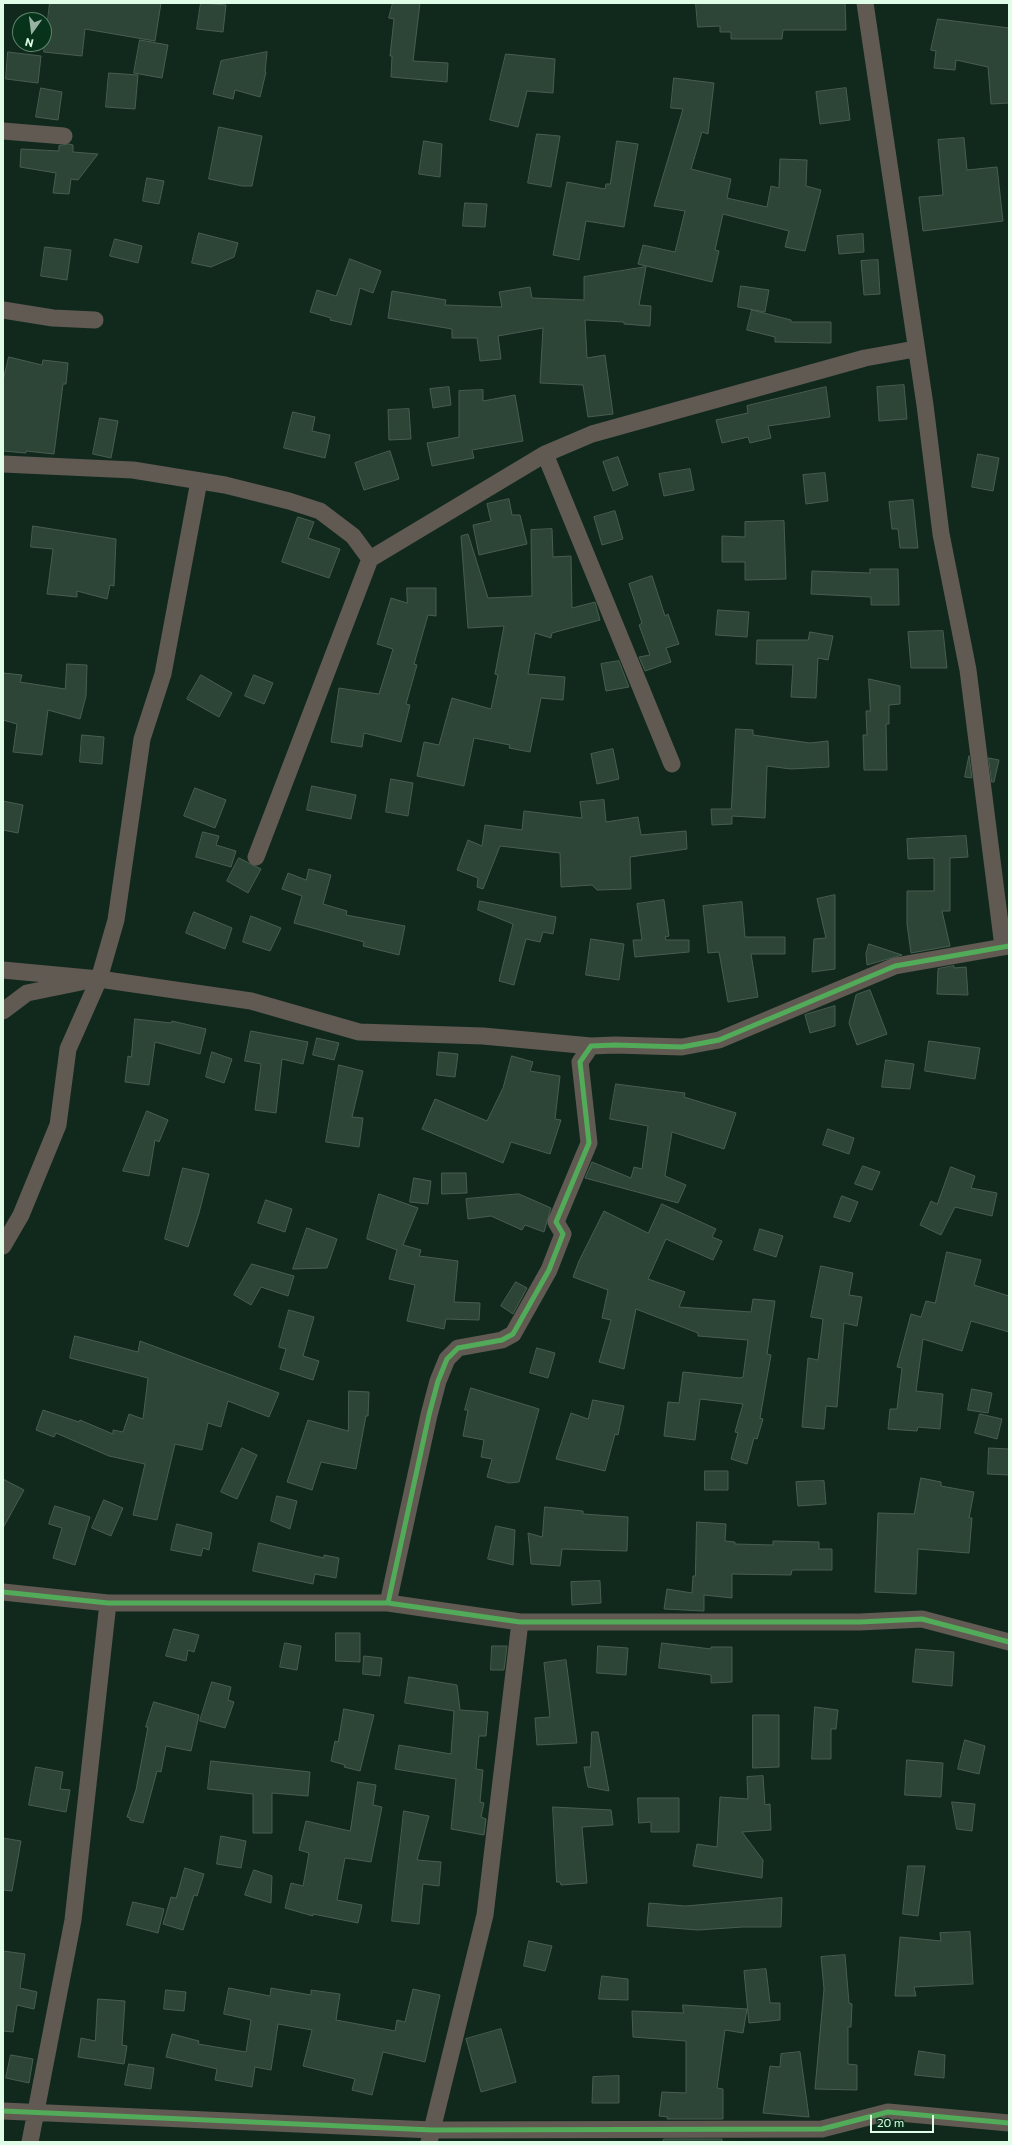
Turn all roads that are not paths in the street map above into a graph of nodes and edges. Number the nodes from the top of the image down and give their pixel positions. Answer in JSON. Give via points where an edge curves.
{"nodes":[{"id":1,"x":865,"y":3,"type":"edge"},
{"id":2,"x":3,"y":130,"type":"edge"},
{"id":3,"x":64,"y":136,"type":"dead end"},
{"id":4,"x":3,"y":310,"type":"edge"},
{"id":5,"x":95,"y":320,"type":"dead end"},
{"id":6,"x":915,"y":349,"type":"junction"},
{"id":7,"x":545,"y":454,"type":"junction"},
{"id":8,"x":3,"y":464,"type":"edge"},
{"id":9,"x":199,"y":481,"type":"junction"},
{"id":10,"x":370,"y":559,"type":"junction"},
{"id":11,"x":672,"y":764,"type":"dead end"},
{"id":12,"x":256,"y":857,"type":"dead end"},
{"id":13,"x":1006,"y":947,"type":"edge"},
{"id":14,"x":3,"y":970,"type":"edge"},
{"id":15,"x":99,"y":979,"type":"junction"},
{"id":16,"x":3,"y":1011,"type":"edge"},
{"id":17,"x":591,"y":1046,"type":"junction"},
{"id":18,"x":3,"y":1246,"type":"edge"},
{"id":19,"x":3,"y":1592,"type":"edge"},
{"id":20,"x":108,"y":1603,"type":"junction"},
{"id":21,"x":388,"y":1603,"type":"junction"},
{"id":22,"x":520,"y":1622,"type":"junction"},
{"id":23,"x":1009,"y":1642,"type":"edge"},
{"id":24,"x":3,"y":2111,"type":"edge"},
{"id":25,"x":36,"y":2113,"type":"junction"},
{"id":26,"x":1009,"y":2123,"type":"edge"},
{"id":27,"x":430,"y":2136,"type":"edge"},
{"id":28,"x":30,"y":2142,"type":"edge"}],
"edges":[{"from":1,"to":6,"type":"street"},
{"from":2,"to":3,"type":"street"},
{"from":4,"to":5,"type":"street","via":[[53,318]]},
{"from":6,"to":7,"type":"street","via":[[865,358],[705,401],[592,434]]},
{"from":6,"to":13,"type":"street","via":[[941,534],[968,670]]},
{"from":7,"to":10,"type":"street"},
{"from":7,"to":11,"type":"street"},
{"from":8,"to":9,"type":"street","via":[[133,470]]},
{"from":9,"to":10,"type":"street","via":[[225,485],[320,511],[353,536]]},
{"from":9,"to":15,"type":"street","via":[[163,674],[142,739],[116,920]]},
{"from":10,"to":12,"type":"street"},
{"from":13,"to":17,"type":"street","via":[[895,966],[719,1040],[682,1046]]},
{"from":14,"to":15,"type":"street"},
{"from":15,"to":16,"type":"street","via":[[27,993]]},
{"from":15,"to":17,"type":"street","via":[[251,1001],[359,1032],[484,1036]]},
{"from":15,"to":18,"type":"street","via":[[68,1049],[58,1125],[21,1215]]},
{"from":17,"to":21,"type":"street","via":[[580,1062],[589,1143],[556,1222],[563,1234],[549,1270],[513,1334],[502,1340],[458,1348],[447,1359],[429,1415]]},
{"from":19,"to":20,"type":"street"},
{"from":20,"to":21,"type":"street"},
{"from":20,"to":25,"type":"street","via":[[73,1920]]},
{"from":21,"to":22,"type":"street"},
{"from":22,"to":23,"type":"street","via":[[860,1622],[922,1619]]},
{"from":22,"to":27,"type":"street","via":[[485,1915]]},
{"from":24,"to":25,"type":"street"},
{"from":25,"to":27,"type":"street"},
{"from":25,"to":28,"type":"street"},
{"from":26,"to":27,"type":"street","via":[[888,2112],[822,2129]]}]}
